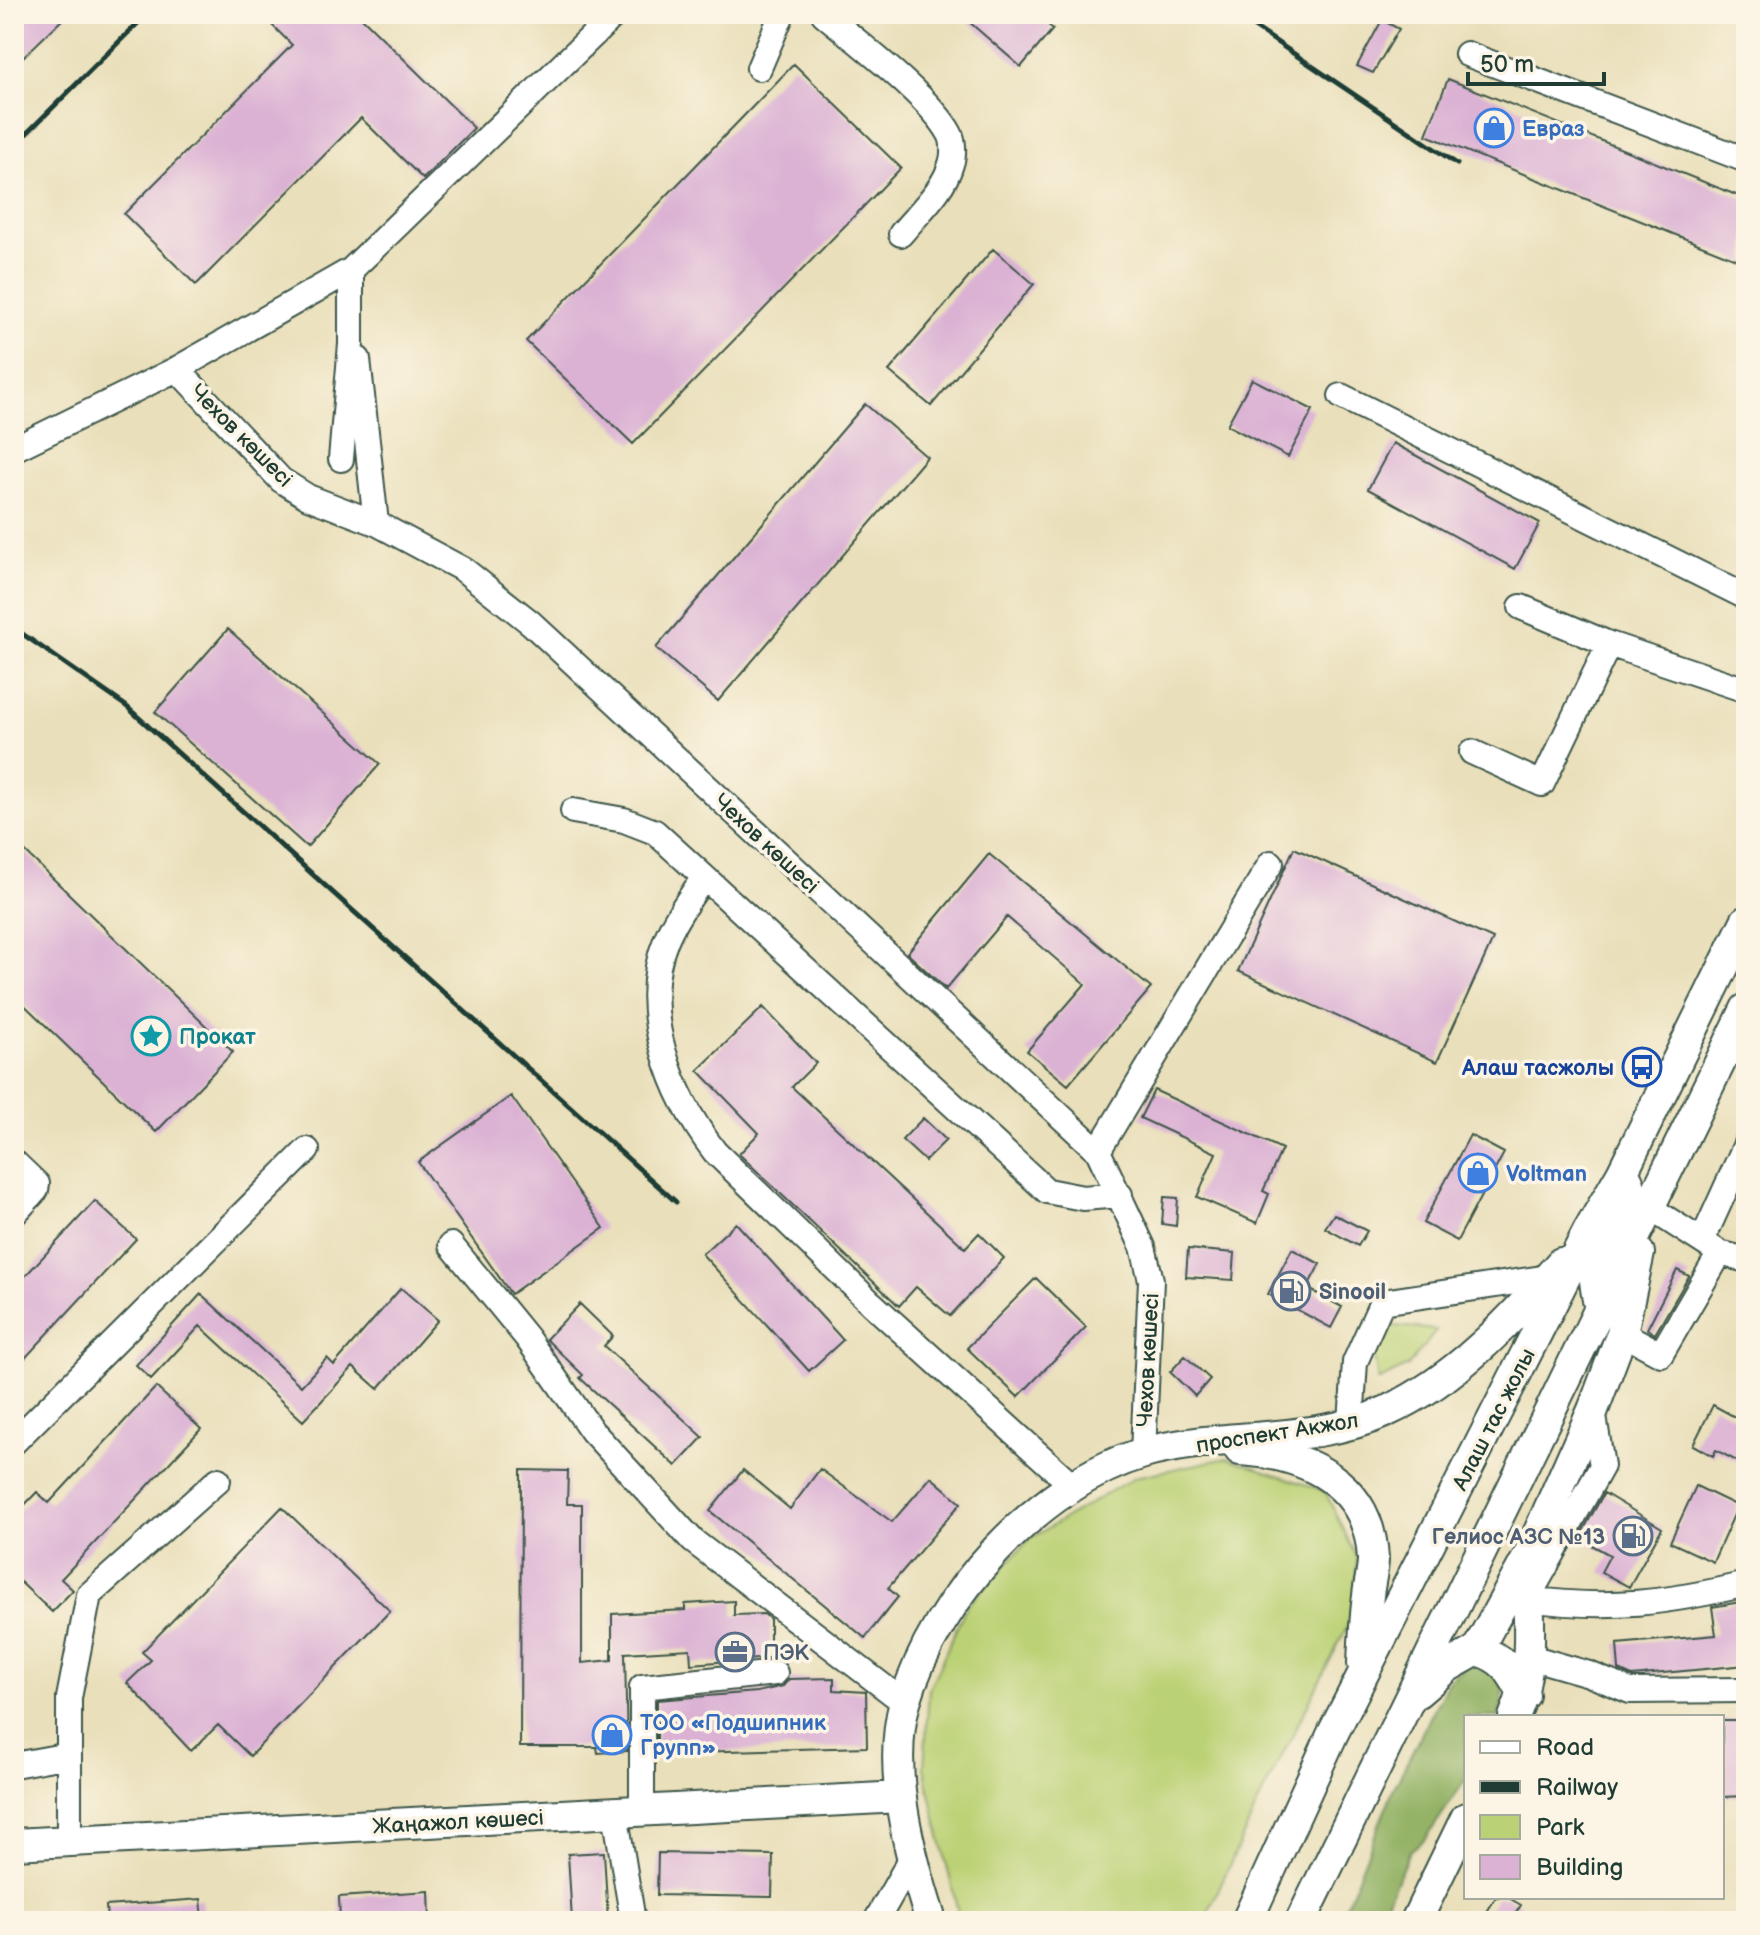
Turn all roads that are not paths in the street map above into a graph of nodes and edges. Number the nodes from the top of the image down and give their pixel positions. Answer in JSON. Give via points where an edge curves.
{"nodes":[{"id":1,"x":615,"y":14,"type":"edge"},
{"id":2,"x":782,"y":14,"type":"edge"},
{"id":3,"x":824,"y":14,"type":"edge"},
{"id":4,"x":1467,"y":54,"type":"dead end"},
{"id":5,"x":759,"y":68,"type":"dead end"},
{"id":6,"x":1746,"y":160,"type":"edge"},
{"id":7,"x":901,"y":234,"type":"dead end"},
{"id":8,"x":351,"y":270,"type":"junction"},
{"id":9,"x":351,"y":344,"type":"junction"},
{"id":10,"x":177,"y":369,"type":"junction"},
{"id":11,"x":1341,"y":396,"type":"dead end"},
{"id":12,"x":14,"y":449,"type":"edge"},
{"id":13,"x":341,"y":459,"type":"dead end"},
{"id":14,"x":376,"y":523,"type":"junction"},
{"id":15,"x":1746,"y":597,"type":"edge"},
{"id":16,"x":1521,"y":607,"type":"dead end"},
{"id":17,"x":1609,"y":644,"type":"junction"},
{"id":18,"x":1746,"y":690,"type":"edge"},
{"id":19,"x":1472,"y":752,"type":"dead end"},
{"id":20,"x":573,"y":811,"type":"dead end"},
{"id":21,"x":1271,"y":863,"type":"dead end"},
{"id":22,"x":704,"y":877,"type":"junction"},
{"id":23,"x":1746,"y":921,"type":"edge"},
{"id":24,"x":1711,"y":990,"type":"junction"},
{"id":25,"x":1746,"y":1009,"type":"edge"},
{"id":26,"x":1746,"y":1144,"type":"edge"},
{"id":27,"x":307,"y":1150,"type":"dead end"},
{"id":28,"x":1098,"y":1151,"type":"junction"},
{"id":29,"x":14,"y":1162,"type":"edge"},
{"id":30,"x":1622,"y":1173,"type":"junction"},
{"id":31,"x":1663,"y":1173,"type":"junction"},
{"id":32,"x":1120,"y":1195,"type":"junction"},
{"id":33,"x":1649,"y":1211,"type":"junction"},
{"id":34,"x":14,"y":1214,"type":"edge"},
{"id":35,"x":1588,"y":1232,"type":"junction"},
{"id":36,"x":451,"y":1245,"type":"dead end"},
{"id":37,"x":1711,"y":1247,"type":"junction"},
{"id":38,"x":1746,"y":1260,"type":"edge"},
{"id":39,"x":1549,"y":1277,"type":"junction"},
{"id":40,"x":1599,"y":1308,"type":"junction"},
{"id":41,"x":1622,"y":1333,"type":"junction"},
{"id":42,"x":1593,"y":1410,"type":"junction"},
{"id":43,"x":1351,"y":1423,"type":"junction"},
{"id":44,"x":14,"y":1442,"type":"edge"},
{"id":45,"x":1182,"y":1446,"type":"junction"},
{"id":46,"x":1143,"y":1453,"type":"junction"},
{"id":47,"x":218,"y":1480,"type":"dead end"},
{"id":48,"x":1071,"y":1484,"type":"junction"},
{"id":49,"x":1527,"y":1559,"type":"junction"},
{"id":50,"x":1746,"y":1584,"type":"edge"},
{"id":51,"x":1528,"y":1599,"type":"junction"},
{"id":52,"x":1477,"y":1650,"type":"junction"},
{"id":53,"x":1530,"y":1657,"type":"junction"},
{"id":54,"x":775,"y":1673,"type":"dead end"},
{"id":55,"x":1362,"y":1679,"type":"junction"},
{"id":56,"x":1746,"y":1690,"type":"edge"},
{"id":57,"x":905,"y":1703,"type":"junction"},
{"id":58,"x":1519,"y":1706,"type":"edge"},
{"id":59,"x":1403,"y":1708,"type":"junction"},
{"id":60,"x":69,"y":1755,"type":"junction"},
{"id":61,"x":14,"y":1765,"type":"edge"},
{"id":62,"x":901,"y":1797,"type":"junction"},
{"id":63,"x":628,"y":1811,"type":"junction"},
{"id":64,"x":1463,"y":1833,"type":"edge"},
{"id":65,"x":69,"y":1841,"type":"junction"},
{"id":66,"x":14,"y":1844,"type":"edge"},
{"id":67,"x":911,"y":1859,"type":"junction"},
{"id":68,"x":633,"y":1921,"type":"edge"},
{"id":69,"x":876,"y":1921,"type":"edge"},
{"id":70,"x":931,"y":1921,"type":"edge"},
{"id":71,"x":1247,"y":1921,"type":"edge"},
{"id":72,"x":1301,"y":1921,"type":"edge"},
{"id":73,"x":1416,"y":1921,"type":"edge"}],
"edges":[{"from":1,"to":8,"type":"lane"},
{"from":2,"to":5,"type":"lane"},
{"from":3,"to":7,"type":"lane","via":[[882,62],[952,136],[947,177]]},
{"from":4,"to":6,"type":"lane"},
{"from":8,"to":9,"type":"lane"},
{"from":8,"to":10,"type":"lane"},
{"from":9,"to":13,"type":"lane"},
{"from":9,"to":14,"type":"lane","via":[[361,368]]},
{"from":10,"to":12,"type":"lane"},
{"from":10,"to":14,"type":"lane","name":"Чехов көшесі","via":[[281,480],[308,497]]},
{"from":11,"to":15,"type":"lane"},
{"from":14,"to":28,"type":"lane","name":"Чехов көшесі","via":[[464,570],[531,623]]},
{"from":16,"to":17,"type":"lane"},
{"from":17,"to":18,"type":"lane"},
{"from":17,"to":19,"type":"lane","via":[[1542,784]]},
{"from":20,"to":22,"type":"lane","via":[[655,832]]},
{"from":21,"to":28,"type":"lane"},
{"from":22,"to":32,"type":"lane","via":[[1047,1191],[1083,1198]]},
{"from":22,"to":48,"type":"lane","via":[[666,939],[657,995],[659,1034],[696,1127],[715,1152],[871,1303]]},
{"from":23,"to":24,"type":"main road","name":"Алаш тас жолы"},
{"from":24,"to":30,"type":"main road","name":"Алаш тас жолы"},
{"from":24,"to":31,"type":"main road","via":[[1716,1006],[1711,1026],[1649,1154]]},
{"from":25,"to":31,"type":"main road","name":"Алаш тас жолы"},
{"from":26,"to":37,"type":"lane"},
{"from":27,"to":44,"type":"lane"},
{"from":28,"to":32,"type":"lane","name":"Чехов көшесі"},
{"from":29,"to":34,"type":"lane","via":[[37,1184]]},
{"from":30,"to":35,"type":"main road","name":"Алаш тас жолы"},
{"from":30,"to":40,"type":"main road","via":[[1628,1178],[1630,1199],[1597,1263]]},
{"from":31,"to":33,"type":"main road","name":"Алаш тас жолы"},
{"from":32,"to":46,"type":"lane","name":"Чехов көшесі","via":[[1151,1280]]},
{"from":33,"to":37,"type":"lane"},
{"from":33,"to":40,"type":"main road","name":"Алаш тас жолы"},
{"from":33,"to":41,"type":"main road"},
{"from":35,"to":39,"type":"main road","name":"проспект Акжол"},
{"from":35,"to":55,"type":"main road","name":"Алаш тас жолы"},
{"from":36,"to":57,"type":"lane","via":[[527,1338],[592,1431],[693,1541]]},
{"from":37,"to":38,"type":"lane"},
{"from":37,"to":41,"type":"lane","via":[[1661,1354]]},
{"from":39,"to":43,"type":"main road","name":"проспект Акжол","via":[[1450,1373],[1385,1413]]},
{"from":39,"to":43,"type":"lane","via":[[1382,1302],[1355,1362]]},
{"from":40,"to":59,"type":"main road","name":"Алаш тас жолы"},
{"from":41,"to":42,"type":"main road"},
{"from":42,"to":49,"type":"main road"},
{"from":42,"to":51,"type":"lane","via":[[1602,1466]]},
{"from":43,"to":45,"type":"main road","name":"проспект Акжол"},
{"from":45,"to":46,"type":"main road","name":"проспект Акжол"},
{"from":45,"to":55,"type":"main road","name":"проспект Акжол","via":[[1290,1456],[1317,1467],[1354,1500],[1373,1559]]},
{"from":46,"to":48,"type":"main road","name":"проспект Акжол"},
{"from":47,"to":60,"type":"lane","via":[[89,1595],[69,1698]]},
{"from":48,"to":57,"type":"main road","name":"проспект Акжол","via":[[992,1553],[952,1607]]},
{"from":49,"to":51,"type":"main road"},
{"from":49,"to":52,"type":"main road"},
{"from":50,"to":51,"type":"lane","via":[[1644,1604],[1584,1607]]},
{"from":51,"to":53,"type":"main road"},
{"from":52,"to":58,"type":"main road","via":[[1510,1668]]},
{"from":52,"to":59,"type":"main road","via":[[1430,1679]]},
{"from":53,"to":56,"type":"lane","via":[[1630,1691]]},
{"from":53,"to":58,"type":"main road"},
{"from":54,"to":63,"type":"lane","via":[[642,1687]]},
{"from":55,"to":71,"type":"main road","name":"Алаш тас жолы"},
{"from":57,"to":62,"type":"main road","name":"проспект Акжол"},
{"from":59,"to":72,"type":"main road","name":"Алаш тас жолы"},
{"from":60,"to":61,"type":"lane"},
{"from":60,"to":65,"type":"lane"},
{"from":62,"to":63,"type":"main road","name":"Жаңажол көшесі"},
{"from":62,"to":67,"type":"main road","name":"проспект Акжол"},
{"from":63,"to":65,"type":"main road","name":"Жаңажол көшесі"},
{"from":63,"to":68,"type":"lane"},
{"from":64,"to":73,"type":"main road"},
{"from":65,"to":66,"type":"main road","name":"Жаңажол көшесі"},
{"from":67,"to":69,"type":"lane"},
{"from":67,"to":70,"type":"main road","name":"проспект Акжол"}]}
